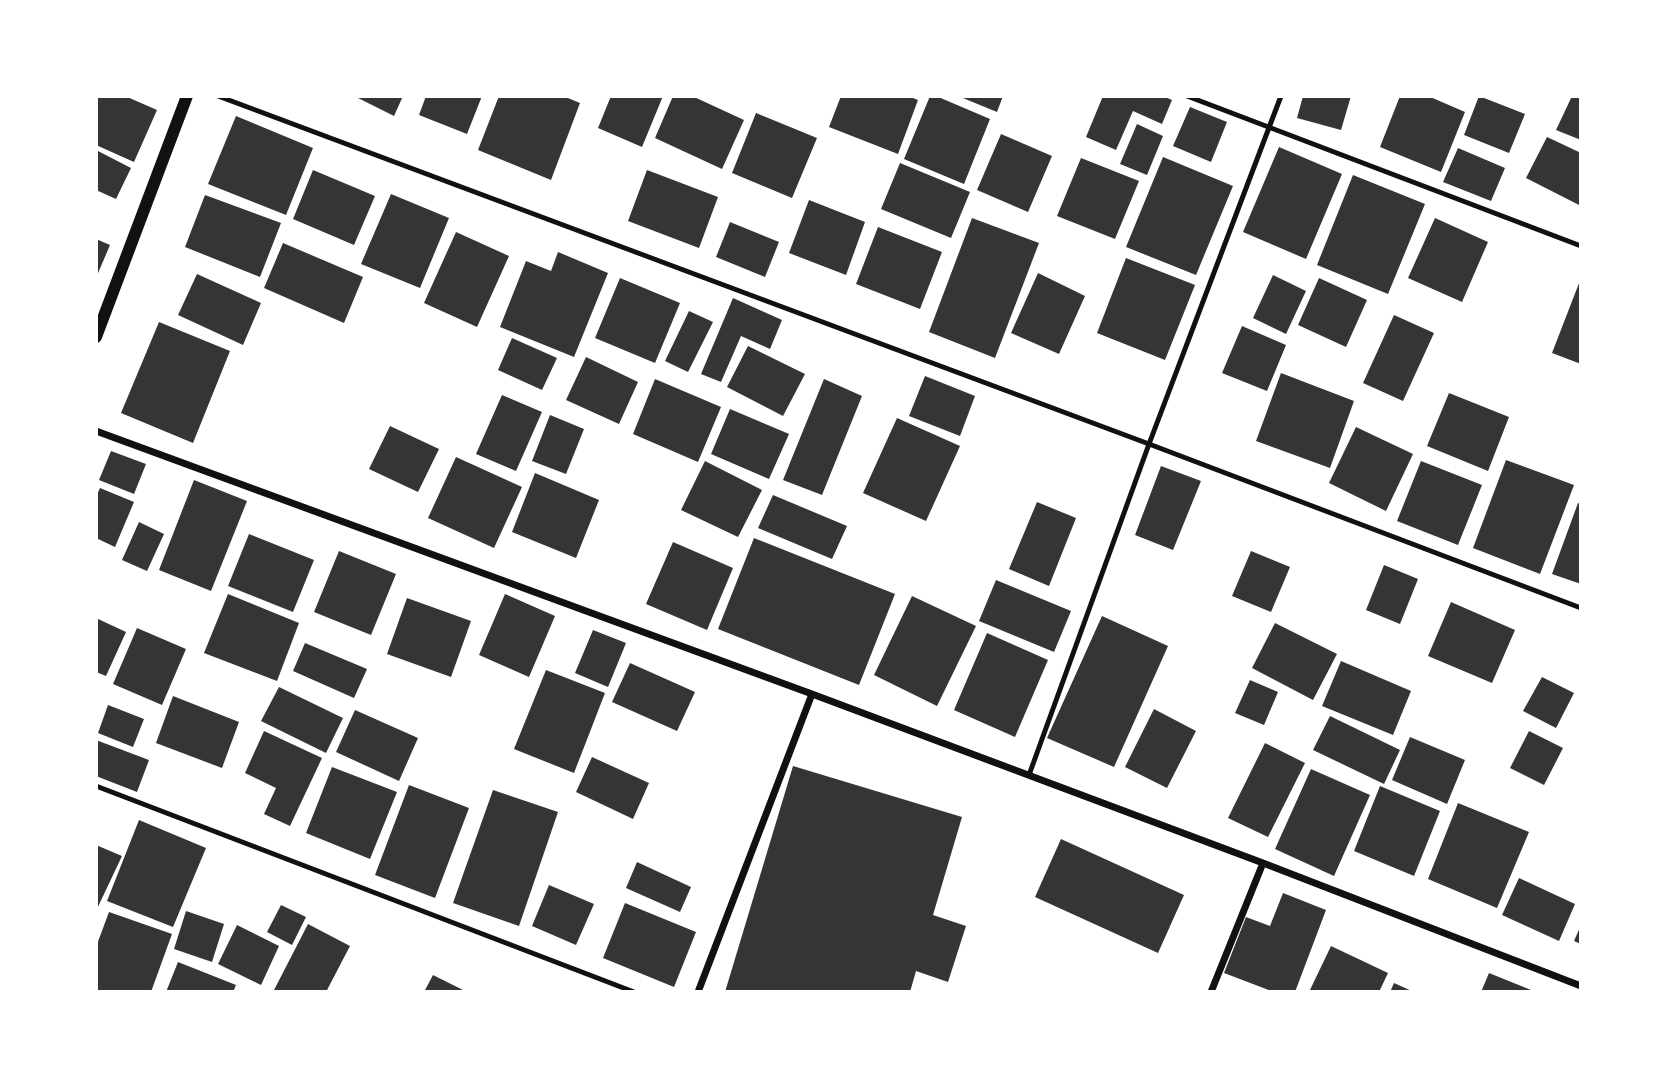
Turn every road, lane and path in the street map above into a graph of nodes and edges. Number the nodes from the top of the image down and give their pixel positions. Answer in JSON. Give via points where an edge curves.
{"nodes":[{"id":1,"x":187,"y":96,"type":"edge"},
{"id":2,"x":218,"y":96,"type":"edge"},
{"id":3,"x":1187,"y":96,"type":"edge"},
{"id":4,"x":1281,"y":96,"type":"edge"},
{"id":5,"x":1268,"y":127,"type":"junction"},
{"id":6,"x":1581,"y":246,"type":"edge"},
{"id":7,"x":96,"y":337,"type":"edge"},
{"id":8,"x":96,"y":431,"type":"edge"},
{"id":9,"x":1150,"y":444,"type":"junction"},
{"id":10,"x":1581,"y":608,"type":"edge"},
{"id":11,"x":812,"y":694,"type":"junction"},
{"id":12,"x":1029,"y":775,"type":"junction"},
{"id":13,"x":96,"y":786,"type":"edge"},
{"id":14,"x":1263,"y":863,"type":"junction"},
{"id":15,"x":1581,"y":986,"type":"edge"},
{"id":16,"x":634,"y":992,"type":"edge"},
{"id":17,"x":698,"y":992,"type":"edge"},
{"id":18,"x":1211,"y":992,"type":"edge"}],
"edges":[{"from":1,"to":7,"type":"street"},
{"from":2,"to":9,"type":"lane"},
{"from":3,"to":5,"type":"lane"},
{"from":4,"to":5,"type":"lane"},
{"from":5,"to":6,"type":"lane"},
{"from":5,"to":9,"type":"lane"},
{"from":8,"to":11,"type":"street"},
{"from":9,"to":10,"type":"lane"},
{"from":9,"to":12,"type":"lane"},
{"from":11,"to":12,"type":"street"},
{"from":11,"to":17,"type":"street"},
{"from":12,"to":14,"type":"street"},
{"from":13,"to":16,"type":"lane"},
{"from":14,"to":15,"type":"street"},
{"from":14,"to":18,"type":"street"}]}
